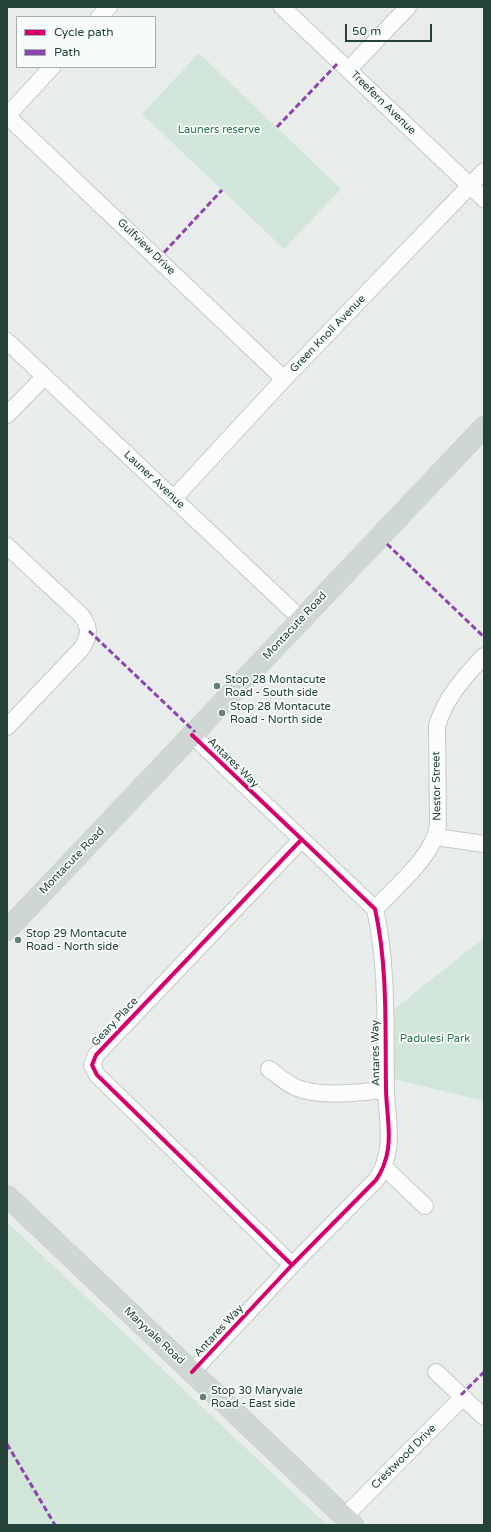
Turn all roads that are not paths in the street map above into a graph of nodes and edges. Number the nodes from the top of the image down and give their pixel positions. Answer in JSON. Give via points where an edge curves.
{"nodes":[{"id":1,"x":109,"y":7,"type":"edge"},
{"id":2,"x":282,"y":7,"type":"edge"},
{"id":3,"x":408,"y":7,"type":"edge"},
{"id":4,"x":100,"y":16,"type":"edge"},
{"id":5,"x":51,"y":68,"type":"edge"},
{"id":6,"x":348,"y":70,"type":"junction"},
{"id":7,"x":7,"y":116,"type":"edge"},
{"id":8,"x":484,"y":172,"type":"edge"},
{"id":9,"x":470,"y":186,"type":"junction"},
{"id":10,"x":484,"y":199,"type":"edge"},
{"id":11,"x":7,"y":341,"type":"edge"},
{"id":12,"x":44,"y":377,"type":"junction"},
{"id":13,"x":284,"y":379,"type":"junction"},
{"id":14,"x":7,"y":416,"type":"edge"},
{"id":15,"x":484,"y":427,"type":"edge"},
{"id":16,"x":174,"y":498,"type":"junction"},
{"id":17,"x":7,"y":546,"type":"edge"},
{"id":18,"x":301,"y":619,"type":"junction"},
{"id":19,"x":484,"y":656,"type":"edge"},
{"id":20,"x":7,"y":727,"type":"edge"},
{"id":21,"x":192,"y":736,"type":"junction"},
{"id":22,"x":436,"y":837,"type":"junction"},
{"id":23,"x":301,"y":840,"type":"junction"},
{"id":24,"x":484,"y":844,"type":"edge"},
{"id":25,"x":375,"y":909,"type":"junction"},
{"id":26,"x":7,"y":930,"type":"edge"},
{"id":27,"x":269,"y":1069,"type":"dead end"},
{"id":28,"x":386,"y":1090,"type":"junction"},
{"id":29,"x":384,"y":1167,"type":"junction"},
{"id":30,"x":7,"y":1196,"type":"edge"},
{"id":31,"x":425,"y":1206,"type":"dead end"},
{"id":32,"x":292,"y":1265,"type":"junction"},
{"id":33,"x":192,"y":1372,"type":"junction"},
{"id":34,"x":436,"y":1372,"type":"dead end"},
{"id":35,"x":463,"y":1397,"type":"junction"},
{"id":36,"x":484,"y":1417,"type":"edge"},
{"id":37,"x":349,"y":1521,"type":"edge"}],
"edges":[{"from":1,"to":4,"type":"street"},
{"from":2,"to":6,"type":"street","name":"Treefern Avenue"},
{"from":3,"to":6,"type":"street"},
{"from":5,"to":7,"type":"street"},
{"from":6,"to":9,"type":"street","name":"Treefern Avenue"},
{"from":7,"to":13,"type":"street","name":"Gulfview Drive"},
{"from":8,"to":9,"type":"street","name":"Green Knoll Avenue"},
{"from":9,"to":10,"type":"street","name":"Treefern Avenue"},
{"from":9,"to":13,"type":"street","name":"Green Knoll Avenue"},
{"from":11,"to":12,"type":"street","name":"Launer Avenue"},
{"from":12,"to":14,"type":"street"},
{"from":12,"to":16,"type":"street","name":"Launer Avenue"},
{"from":13,"to":16,"type":"street","name":"Green Knoll Avenue"},
{"from":15,"to":18,"type":"main road","name":"Montacute Road"},
{"from":16,"to":18,"type":"street","name":"Launer Avenue"},
{"from":17,"to":20,"type":"street","via":[[81,615],[88,624],[89,632],[82,648]]},
{"from":18,"to":21,"type":"main road","name":"Montacute Road"},
{"from":19,"to":22,"type":"street","name":"Nestor Street","via":[[456,688],[439,717]]},
{"from":21,"to":23,"type":"street","name":"Antares Way"},
{"from":21,"to":26,"type":"main road","name":"Montacute Road"},
{"from":22,"to":24,"type":"street"},
{"from":22,"to":25,"type":"street","name":"Nestor Street","via":[[425,854]]},
{"from":23,"to":25,"type":"street","name":"Antares Way"},
{"from":23,"to":32,"type":"street","name":"Geary Place","via":[[96,1055],[92,1065],[97,1075]]},
{"from":25,"to":28,"type":"street","name":"Antares Way","via":[[380,934],[383,978]]},
{"from":27,"to":28,"type":"street","via":[[295,1088],[312,1092],[326,1094]]},
{"from":28,"to":29,"type":"street","name":"Antares Way","via":[[389,1121]]},
{"from":29,"to":31,"type":"street"},
{"from":29,"to":32,"type":"street","name":"Antares Way","via":[[376,1180]]},
{"from":30,"to":33,"type":"main road","name":"Maryvale Road"},
{"from":32,"to":33,"type":"street","name":"Antares Way"},
{"from":33,"to":37,"type":"main road","name":"Maryvale Road"},
{"from":34,"to":35,"type":"street"},
{"from":35,"to":36,"type":"street"},
{"from":35,"to":37,"type":"street","name":"Crestwood Drive"}]}
